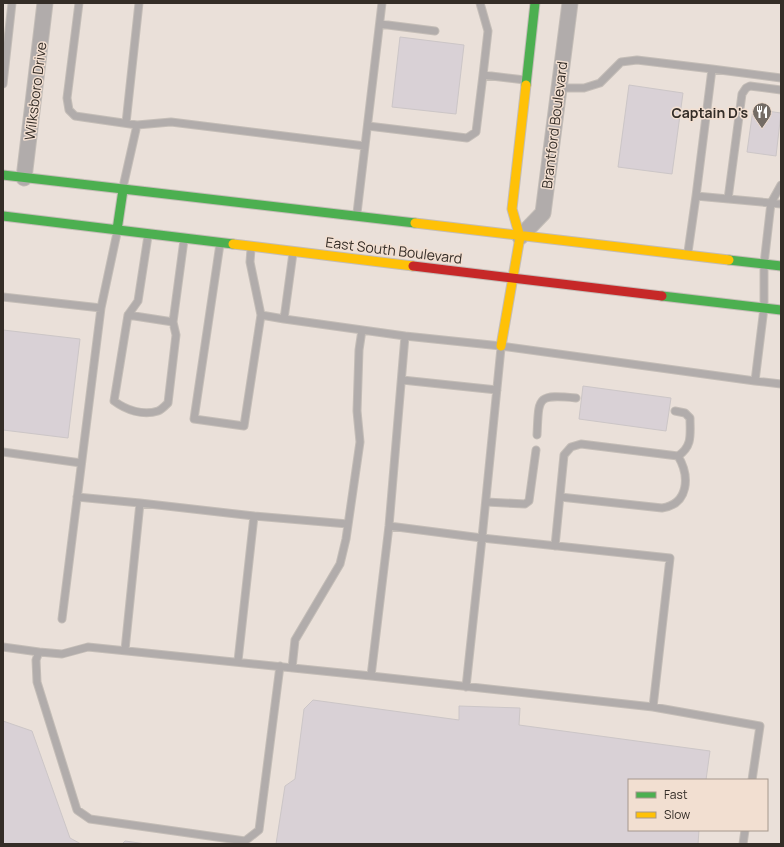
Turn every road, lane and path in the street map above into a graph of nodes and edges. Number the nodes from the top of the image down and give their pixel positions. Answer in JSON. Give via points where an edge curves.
{"nodes":[{"id":1,"x":12,"y":3,"type":"edge"},
{"id":2,"x":45,"y":3,"type":"edge"},
{"id":3,"x":79,"y":3,"type":"edge"},
{"id":4,"x":139,"y":3,"type":"edge"},
{"id":5,"x":382,"y":3,"type":"edge"},
{"id":6,"x":480,"y":3,"type":"edge"},
{"id":7,"x":535,"y":3,"type":"edge"},
{"id":8,"x":570,"y":3,"type":"edge"},
{"id":9,"x":380,"y":24,"type":"junction"},
{"id":10,"x":436,"y":31,"type":"dead end"},
{"id":11,"x":5,"y":39,"type":"edge"},
{"id":12,"x":712,"y":69,"type":"junction"},
{"id":13,"x":483,"y":75,"type":"junction"},
{"id":14,"x":781,"y":78,"type":"edge"},
{"id":15,"x":526,"y":80,"type":"junction"},
{"id":16,"x":3,"y":84,"type":"edge"},
{"id":17,"x":559,"y":88,"type":"junction"},
{"id":18,"x":781,"y":90,"type":"edge"},
{"id":19,"x":126,"y":123,"type":"junction"},
{"id":20,"x":137,"y":125,"type":"junction"},
{"id":21,"x":368,"y":126,"type":"junction"},
{"id":22,"x":365,"y":146,"type":"junction"},
{"id":23,"x":3,"y":176,"type":"edge"},
{"id":24,"x":24,"y":178,"type":"junction"},
{"id":25,"x":781,"y":185,"type":"edge"},
{"id":26,"x":123,"y":190,"type":"junction"},
{"id":27,"x":696,"y":196,"type":"junction"},
{"id":28,"x":728,"y":199,"type":"junction"},
{"id":29,"x":771,"y":203,"type":"junction"},
{"id":30,"x":781,"y":204,"type":"edge"},
{"id":31,"x":3,"y":216,"type":"edge"},
{"id":32,"x":356,"y":217,"type":"junction"},
{"id":33,"x":117,"y":230,"type":"junction"},
{"id":34,"x":148,"y":234,"type":"junction"},
{"id":35,"x":520,"y":237,"type":"junction"},
{"id":36,"x":184,"y":238,"type":"junction"},
{"id":37,"x":220,"y":243,"type":"junction"},
{"id":38,"x":251,"y":247,"type":"junction"},
{"id":39,"x":293,"y":252,"type":"junction"},
{"id":40,"x":688,"y":256,"type":"junction"},
{"id":41,"x":764,"y":264,"type":"junction"},
{"id":42,"x":781,"y":266,"type":"edge"},
{"id":43,"x":514,"y":278,"type":"junction"},
{"id":44,"x":3,"y":296,"type":"edge"},
{"id":45,"x":101,"y":308,"type":"junction"},
{"id":46,"x":764,"y":308,"type":"junction"},
{"id":47,"x":781,"y":310,"type":"edge"},
{"id":48,"x":128,"y":315,"type":"junction"},
{"id":49,"x":261,"y":315,"type":"junction"},
{"id":50,"x":284,"y":319,"type":"junction"},
{"id":51,"x":173,"y":322,"type":"junction"},
{"id":52,"x":362,"y":330,"type":"junction"},
{"id":53,"x":405,"y":336,"type":"junction"},
{"id":54,"x":501,"y":346,"type":"junction"},
{"id":55,"x":402,"y":380,"type":"junction"},
{"id":56,"x":755,"y":381,"type":"junction"},
{"id":57,"x":781,"y":384,"type":"edge"},
{"id":58,"x":497,"y":390,"type":"junction"},
{"id":59,"x":576,"y":398,"type":"dead end"},
{"id":60,"x":674,"y":411,"type":"dead end"},
{"id":61,"x":537,"y":435,"type":"dead end"},
{"id":62,"x":536,"y":450,"type":"dead end"},
{"id":63,"x":3,"y":452,"type":"edge"},
{"id":64,"x":678,"y":456,"type":"junction"},
{"id":65,"x":81,"y":463,"type":"junction"},
{"id":66,"x":77,"y":497,"type":"junction"},
{"id":67,"x":560,"y":497,"type":"junction"},
{"id":68,"x":486,"y":502,"type":"junction"},
{"id":69,"x":140,"y":503,"type":"junction"},
{"id":70,"x":254,"y":516,"type":"junction"},
{"id":71,"x":348,"y":524,"type":"junction"},
{"id":72,"x":389,"y":526,"type":"junction"},
{"id":73,"x":482,"y":538,"type":"junction"},
{"id":74,"x":555,"y":546,"type":"junction"},
{"id":75,"x":62,"y":619,"type":"dead end"},
{"id":76,"x":3,"y":647,"type":"edge"},
{"id":77,"x":125,"y":650,"type":"junction"},
{"id":78,"x":39,"y":652,"type":"junction"},
{"id":79,"x":238,"y":661,"type":"junction"},
{"id":80,"x":280,"y":666,"type":"junction"},
{"id":81,"x":292,"y":668,"type":"junction"},
{"id":82,"x":370,"y":676,"type":"junction"},
{"id":83,"x":466,"y":687,"type":"junction"},
{"id":84,"x":653,"y":707,"type":"junction"},
{"id":85,"x":752,"y":779,"type":"edge"},
{"id":86,"x":745,"y":831,"type":"edge"},
{"id":87,"x":743,"y":844,"type":"edge"}],
"edges":[{"from":1,"to":11,"type":"lane"},
{"from":2,"to":24,"type":"street","name":"Wilksboro Drive"},
{"from":3,"to":19,"type":"lane","via":[[67,98],[69,110],[82,118]]},
{"from":4,"to":19,"type":"lane"},
{"from":5,"to":9,"type":"lane"},
{"from":6,"to":13,"type":"lane","via":[[488,31]]},
{"from":7,"to":15,"type":"main road"},
{"from":8,"to":17,"type":"street","name":"Brantford Boulevard"},
{"from":9,"to":10,"type":"lane"},
{"from":9,"to":21,"type":"lane"},
{"from":11,"to":16,"type":"lane"},
{"from":12,"to":14,"type":"lane"},
{"from":12,"to":17,"type":"lane","via":[[637,60],[621,62],[600,83],[584,88]]},
{"from":12,"to":27,"type":"lane"},
{"from":13,"to":15,"type":"lane"},
{"from":13,"to":21,"type":"lane","via":[[476,132],[467,138]]},
{"from":15,"to":35,"type":"main road","via":[[512,209]]},
{"from":17,"to":35,"type":"street","name":"Brantford Boulevard","via":[[543,213]]},
{"from":18,"to":28,"type":"lane","via":[[750,86],[742,94]]},
{"from":19,"to":20,"type":"lane"},
{"from":20,"to":22,"type":"lane","via":[[171,122]]},
{"from":20,"to":26,"type":"lane"},
{"from":21,"to":22,"type":"lane"},
{"from":22,"to":32,"type":"lane"},
{"from":23,"to":24,"type":"main road","name":"East South Boulevard"},
{"from":24,"to":26,"type":"main road","name":"East South Boulevard"},
{"from":25,"to":29,"type":"lane"},
{"from":26,"to":32,"type":"main road","name":"East South Boulevard"},
{"from":26,"to":33,"type":"main road"},
{"from":27,"to":28,"type":"lane"},
{"from":27,"to":40,"type":"lane"},
{"from":28,"to":29,"type":"lane"},
{"from":29,"to":30,"type":"lane"},
{"from":29,"to":41,"type":"lane"},
{"from":31,"to":33,"type":"main road","name":"East South Boulevard"},
{"from":32,"to":35,"type":"main road","name":"East South Boulevard"},
{"from":33,"to":34,"type":"main road","name":"East South Boulevard"},
{"from":33,"to":45,"type":"lane"},
{"from":34,"to":36,"type":"main road","name":"East South Boulevard"},
{"from":34,"to":48,"type":"lane","via":[[138,301]]},
{"from":35,"to":40,"type":"main road","name":"East South Boulevard"},
{"from":35,"to":43,"type":"main road"},
{"from":36,"to":37,"type":"main road","name":"East South Boulevard"},
{"from":36,"to":51,"type":"lane"},
{"from":37,"to":38,"type":"main road","name":"East South Boulevard"},
{"from":37,"to":49,"type":"lane","via":[[194,420],[244,426]]},
{"from":38,"to":39,"type":"main road","name":"East South Boulevard"},
{"from":38,"to":49,"type":"lane","via":[[250,262]]},
{"from":39,"to":43,"type":"main road","name":"East South Boulevard"},
{"from":39,"to":50,"type":"lane"},
{"from":40,"to":41,"type":"main road","name":"East South Boulevard"},
{"from":41,"to":42,"type":"main road","name":"East South Boulevard"},
{"from":41,"to":46,"type":"lane"},
{"from":43,"to":46,"type":"main road","name":"East South Boulevard"},
{"from":43,"to":54,"type":"main road"},
{"from":44,"to":45,"type":"lane"},
{"from":45,"to":65,"type":"lane"},
{"from":46,"to":47,"type":"main road","name":"East South Boulevard"},
{"from":46,"to":56,"type":"lane"},
{"from":48,"to":51,"type":"lane"},
{"from":48,"to":51,"type":"lane","via":[[114,401],[126,409],[144,412],[158,411],[168,403],[176,335]]},
{"from":49,"to":50,"type":"lane"},
{"from":50,"to":52,"type":"lane"},
{"from":52,"to":53,"type":"lane"},
{"from":52,"to":71,"type":"lane","via":[[357,411],[360,442]]},
{"from":53,"to":54,"type":"lane"},
{"from":53,"to":55,"type":"lane"},
{"from":54,"to":56,"type":"lane"},
{"from":54,"to":58,"type":"lane"},
{"from":55,"to":58,"type":"lane"},
{"from":55,"to":72,"type":"lane"},
{"from":56,"to":57,"type":"lane"},
{"from":58,"to":68,"type":"lane"},
{"from":59,"to":61,"type":"lane","via":[[551,396],[543,400],[538,406]]},
{"from":60,"to":64,"type":"lane","via":[[685,413],[690,418],[689,443],[686,451]]},
{"from":62,"to":68,"type":"lane","via":[[529,501],[525,504]]},
{"from":63,"to":65,"type":"lane"},
{"from":64,"to":67,"type":"lane","via":[[581,444],[571,447],[564,455]]},
{"from":64,"to":67,"type":"lane","via":[[684,466],[686,481],[680,500],[673,506],[662,508]]},
{"from":65,"to":66,"type":"lane"},
{"from":66,"to":69,"type":"lane"},
{"from":66,"to":75,"type":"lane"},
{"from":67,"to":74,"type":"lane"},
{"from":68,"to":73,"type":"lane"},
{"from":69,"to":70,"type":"lane"},
{"from":69,"to":77,"type":"lane"},
{"from":70,"to":71,"type":"lane"},
{"from":70,"to":79,"type":"lane"},
{"from":71,"to":81,"type":"lane","via":[[340,564],[294,640]]},
{"from":72,"to":73,"type":"lane"},
{"from":72,"to":82,"type":"lane"},
{"from":73,"to":74,"type":"lane"},
{"from":73,"to":83,"type":"lane"},
{"from":74,"to":84,"type":"lane","via":[[670,558]]},
{"from":76,"to":78,"type":"lane"},
{"from":77,"to":78,"type":"lane","via":[[88,646],[62,654]]},
{"from":77,"to":79,"type":"lane"},
{"from":78,"to":80,"type":"lane","via":[[36,660],[37,682],[77,810],[90,819],[245,841],[259,830]]},
{"from":79,"to":80,"type":"lane"},
{"from":80,"to":81,"type":"lane"},
{"from":81,"to":82,"type":"lane"},
{"from":82,"to":83,"type":"lane"},
{"from":83,"to":84,"type":"lane"},
{"from":84,"to":85,"type":"lane","via":[[760,726]]},
{"from":86,"to":87,"type":"lane"}]}
